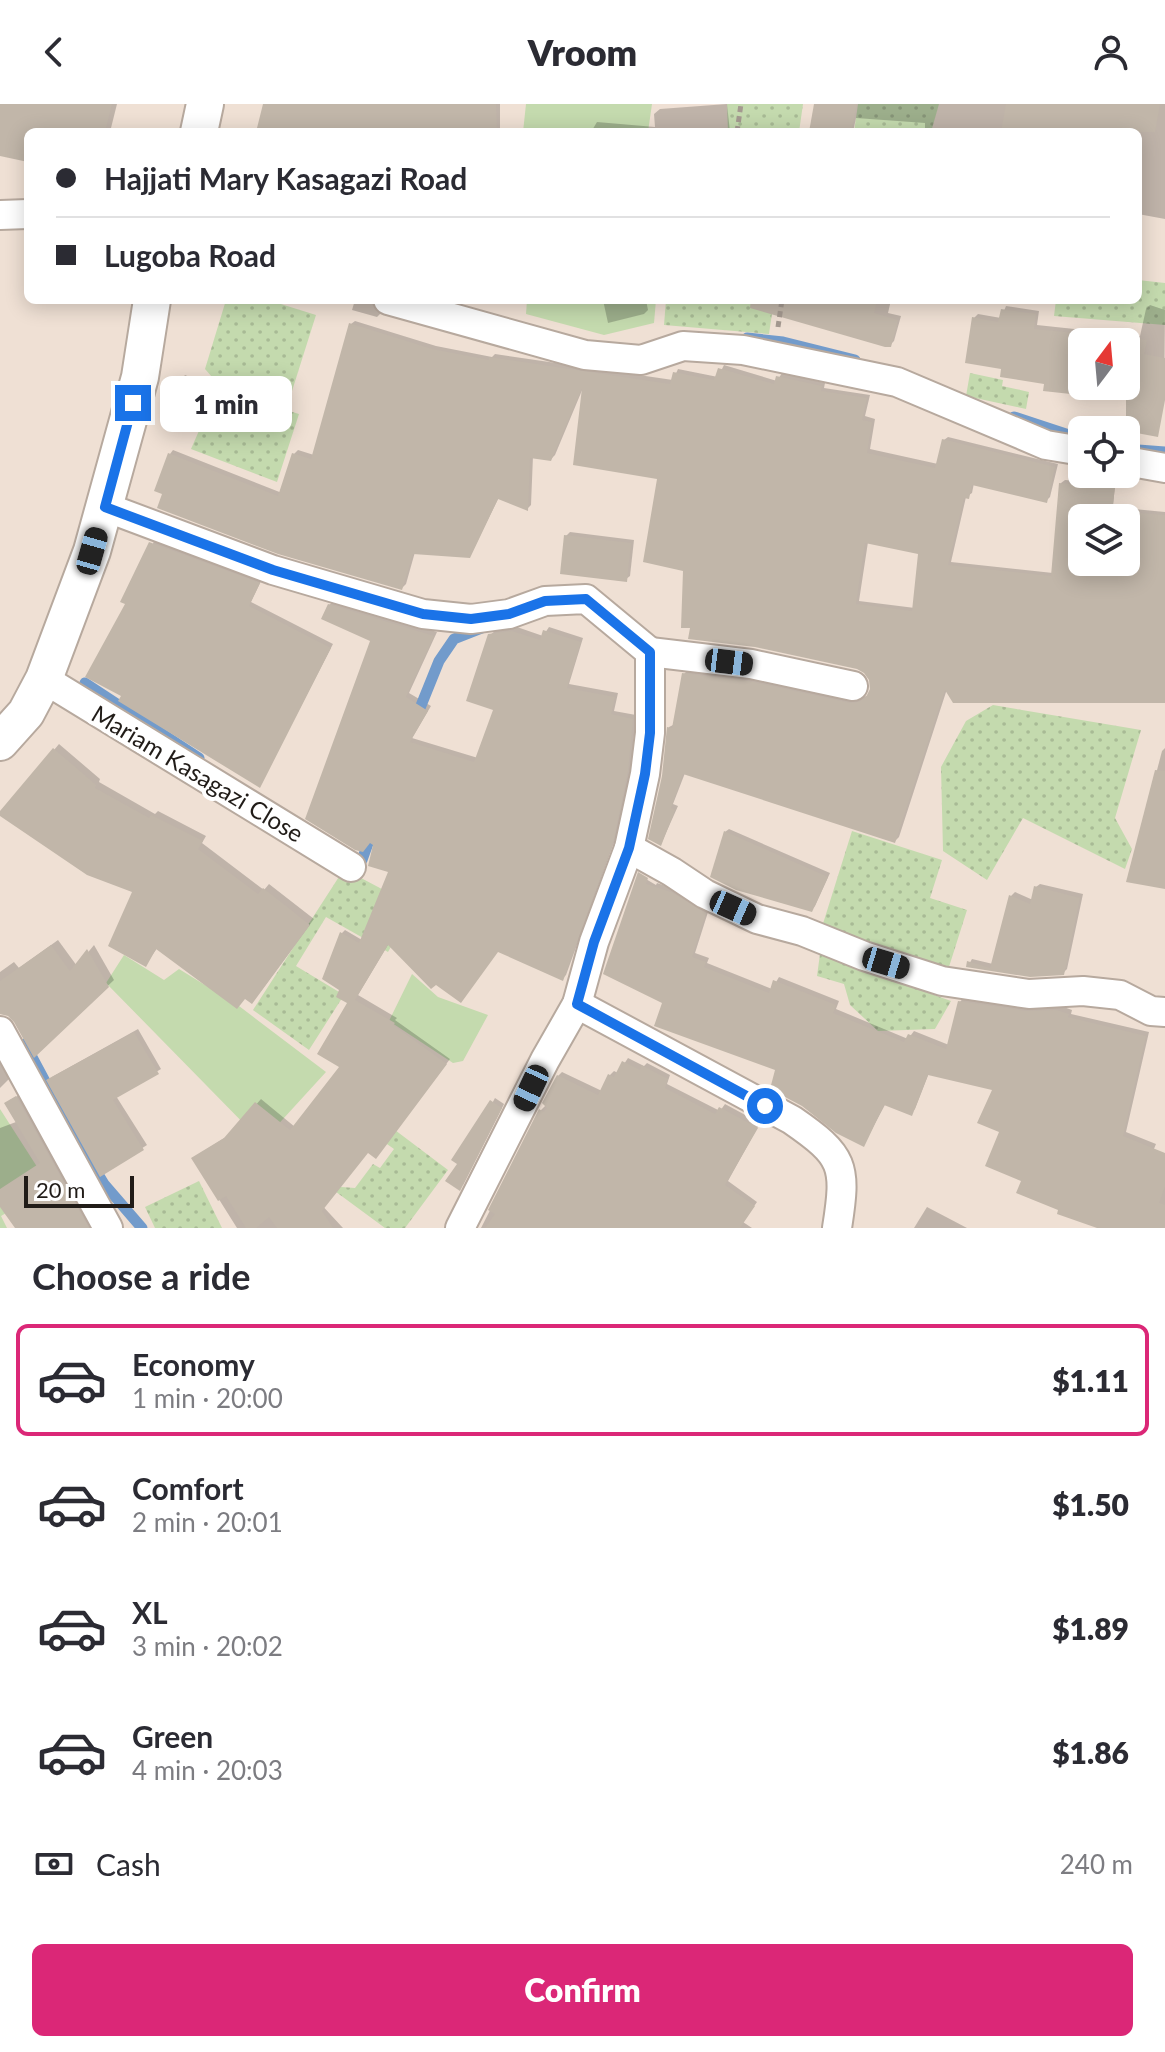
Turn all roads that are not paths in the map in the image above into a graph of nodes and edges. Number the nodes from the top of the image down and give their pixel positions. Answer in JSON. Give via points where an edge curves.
{"nodes":[{"id":1,"x":205,"y":104,"type":"edge"},
{"id":2,"x":200,"y":128,"type":"edge"},
{"id":3,"x":24,"y":214,"type":"edge"},
{"id":4,"x":0,"y":215,"type":"edge"},
{"id":5,"x":151,"y":304,"type":"edge"},
{"id":6,"x":402,"y":304,"type":"edge"},
{"id":7,"x":1068,"y":449,"type":"edge"},
{"id":8,"x":1140,"y":464,"type":"edge"},
{"id":9,"x":1165,"y":468,"type":"edge"},
{"id":10,"x":105,"y":507,"type":"junction"},
{"id":11,"x":650,"y":652,"type":"junction"},
{"id":12,"x":44,"y":679,"type":"junction"},
{"id":13,"x":853,"y":686,"type":"dead end"},
{"id":14,"x":0,"y":742,"type":"edge"},
{"id":15,"x":629,"y":848,"type":"junction"},
{"id":16,"x":351,"y":867,"type":"dead end"},
{"id":17,"x":577,"y":1004,"type":"junction"},
{"id":18,"x":1165,"y":1012,"type":"edge"},
{"id":19,"x":0,"y":1031,"type":"edge"},
{"id":20,"x":108,"y":1228,"type":"edge"},
{"id":21,"x":460,"y":1228,"type":"edge"},
{"id":22,"x":837,"y":1228,"type":"edge"}],
"edges":[{"from":1,"to":2,"type":"street"},
{"from":3,"to":4,"type":"street"},
{"from":5,"to":10,"type":"street","via":[[140,377]]},
{"from":6,"to":7,"type":"street","via":[[585,355],[641,360],[683,346],[743,350],[897,382],[1046,445]]},
{"from":8,"to":9,"type":"street"},
{"from":10,"to":11,"type":"street","via":[[273,570],[423,614],[471,619],[509,614],[545,601],[586,599]]},
{"from":10,"to":12,"type":"street"},
{"from":11,"to":13,"type":"street","via":[[751,664]]},
{"from":11,"to":15,"type":"street","via":[[650,733]]},
{"from":12,"to":14,"type":"street","via":[[26,713]]},
{"from":12,"to":16,"type":"street","name":"Mariam Kasagazi Close"},
{"from":15,"to":17,"type":"street"},
{"from":15,"to":18,"type":"street","via":[[757,919],[942,981],[1001,992],[1120,995],[1151,1011]]},
{"from":17,"to":21,"type":"street"},
{"from":17,"to":22,"type":"street","via":[[823,1141],[839,1162]]},
{"from":19,"to":20,"type":"street"}]}
